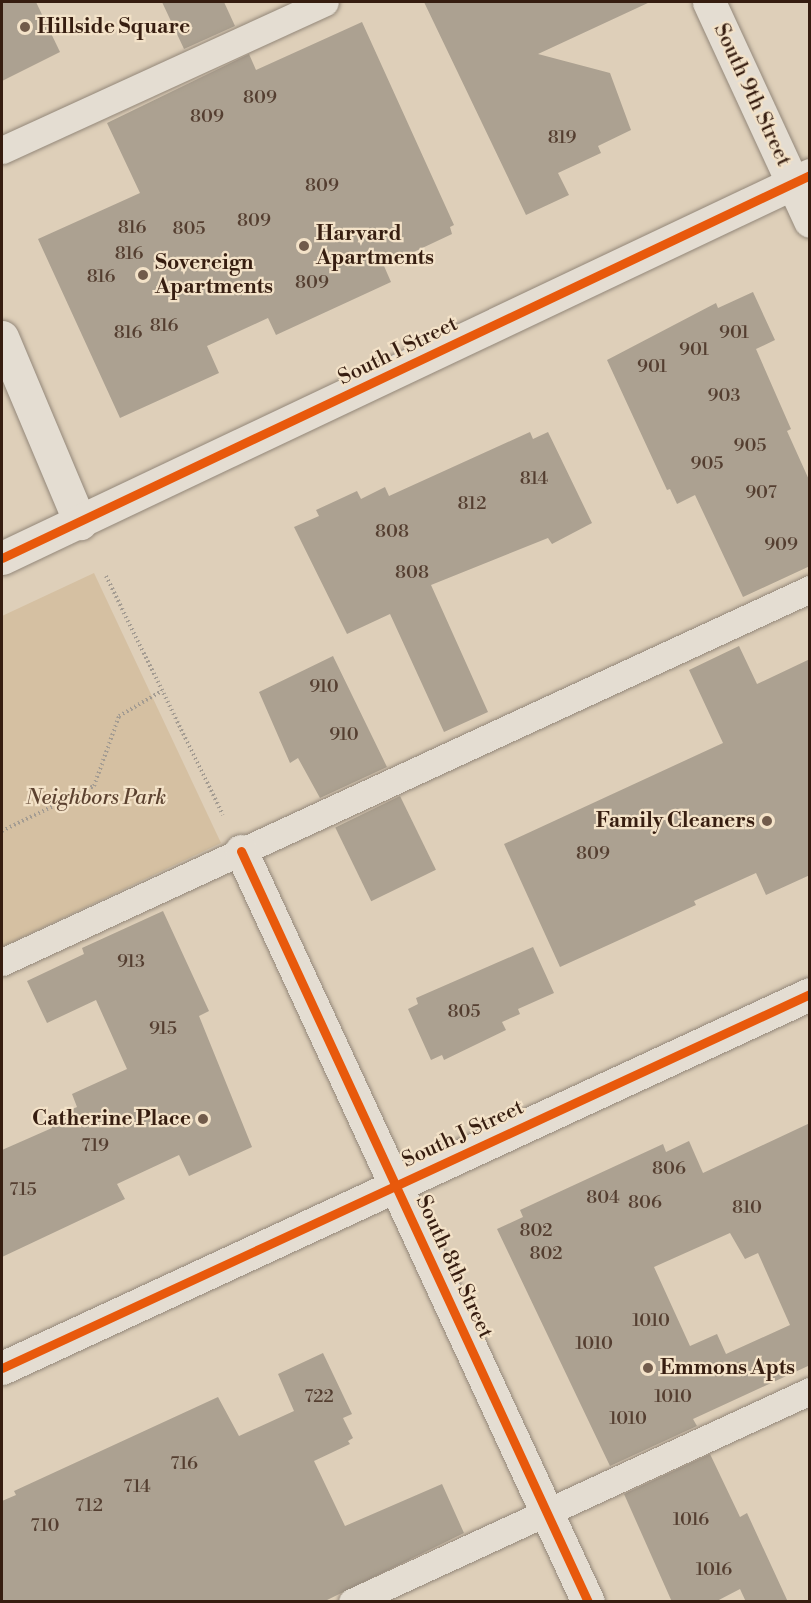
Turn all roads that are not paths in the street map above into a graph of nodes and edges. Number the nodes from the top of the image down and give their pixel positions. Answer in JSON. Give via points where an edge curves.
{"nodes":[{"id":1,"x":325,"y":2,"type":"edge"},
{"id":2,"x":709,"y":2,"type":"edge"},
{"id":3,"x":2,"y":150,"type":"edge"},
{"id":4,"x":801,"y":179,"type":"edge"},
{"id":5,"x":810,"y":221,"type":"edge"},
{"id":6,"x":2,"y":337,"type":"edge"},
{"id":7,"x":80,"y":522,"type":"junction"},
{"id":8,"x":2,"y":558,"type":"edge"},
{"id":9,"x":810,"y":589,"type":"edge"},
{"id":10,"x":241,"y":851,"type":"junction"},
{"id":11,"x":2,"y":962,"type":"edge"},
{"id":12,"x":810,"y":994,"type":"edge"},
{"id":13,"x":396,"y":1185,"type":"junction"},
{"id":14,"x":2,"y":1368,"type":"edge"},
{"id":15,"x":810,"y":1391,"type":"edge"},
{"id":16,"x":546,"y":1510,"type":"junction"},
{"id":17,"x":352,"y":1602,"type":"edge"},
{"id":18,"x":588,"y":1602,"type":"edge"}],
"edges":[{"from":1,"to":3,"type":"lane"},
{"from":2,"to":4,"type":"street","name":"South 9th Street"},
{"from":4,"to":5,"type":"street","name":"South 9th Street"},
{"from":4,"to":7,"type":"street","name":"South I Street"},
{"from":6,"to":7,"type":"street"},
{"from":7,"to":8,"type":"street","name":"South I Street"},
{"from":9,"to":10,"type":"lane"},
{"from":10,"to":11,"type":"lane"},
{"from":10,"to":13,"type":"street","name":"South 8th Street"},
{"from":12,"to":13,"type":"street","name":"South J Street"},
{"from":13,"to":14,"type":"street","name":"South J Street"},
{"from":13,"to":16,"type":"street","name":"South 8th Street"},
{"from":15,"to":16,"type":"lane"},
{"from":16,"to":17,"type":"lane"},
{"from":16,"to":18,"type":"street","name":"South 8th Street"}]}
